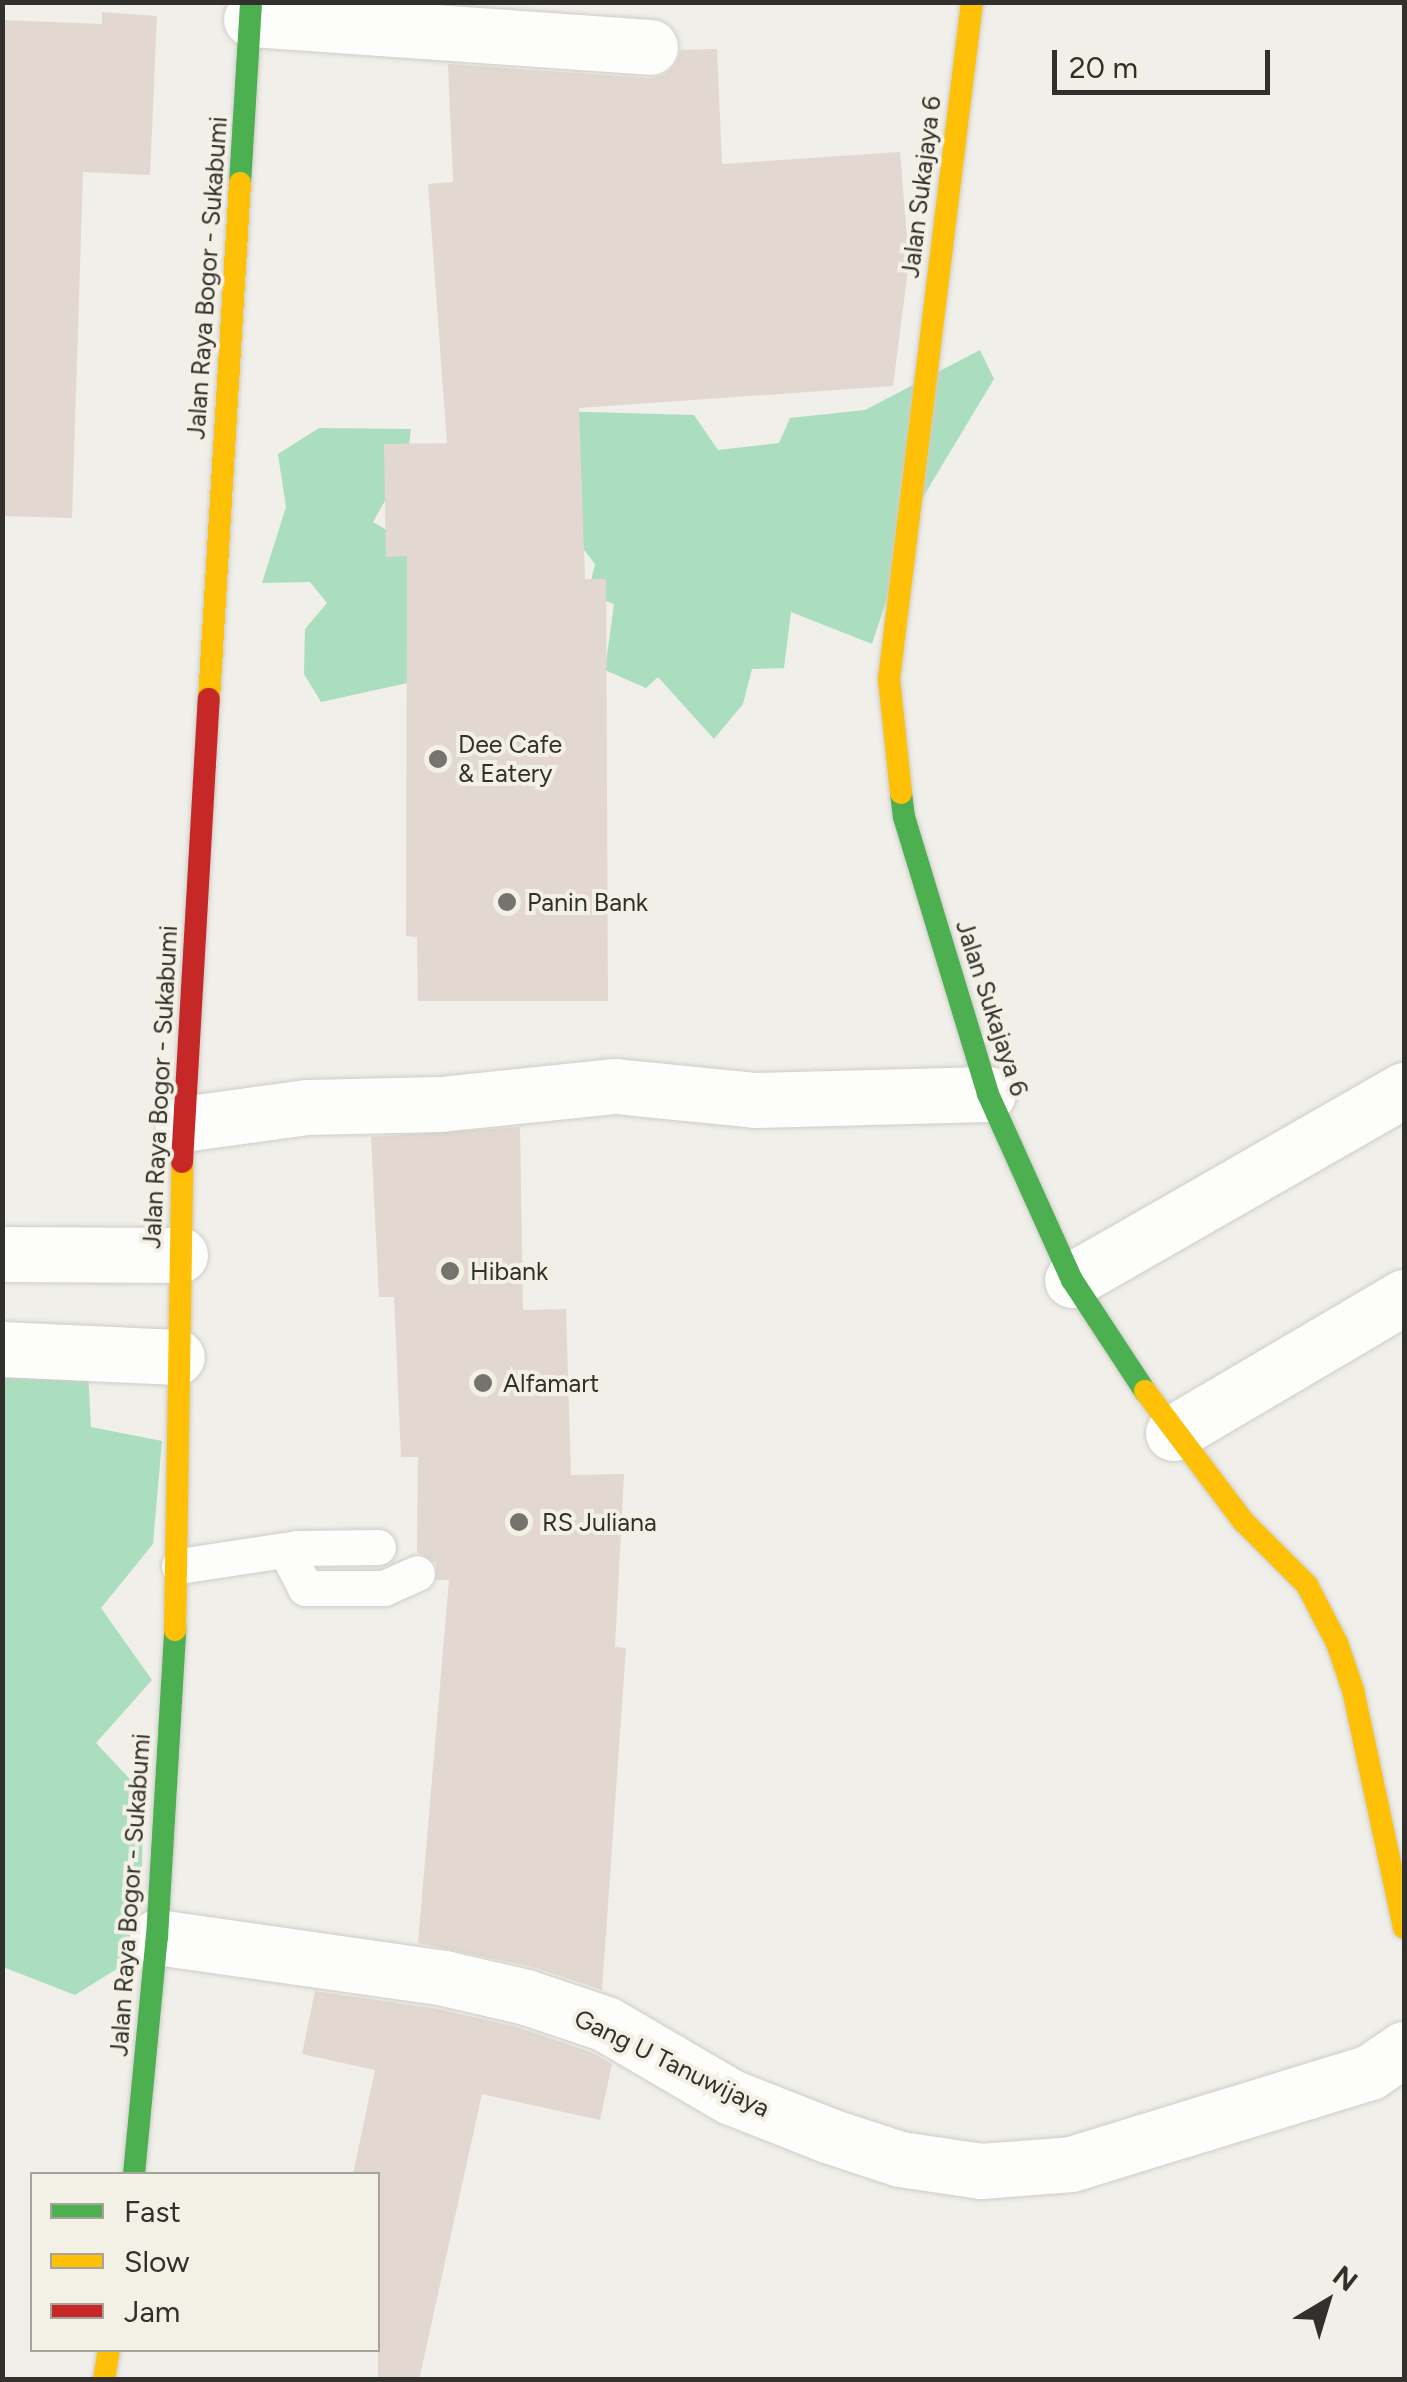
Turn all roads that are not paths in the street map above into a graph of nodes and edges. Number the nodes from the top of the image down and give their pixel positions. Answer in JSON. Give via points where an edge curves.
{"nodes":[{"id":1,"x":972,"y":2,"type":"edge"},
{"id":2,"x":251,"y":10,"type":"edge"},
{"id":3,"x":650,"y":47,"type":"dead end"},
{"id":4,"x":1404,"y":1090,"type":"edge"},
{"id":5,"x":988,"y":1094,"type":"junction"},
{"id":6,"x":183,"y":1124,"type":"junction"},
{"id":7,"x":2,"y":1254,"type":"edge"},
{"id":8,"x":180,"y":1256,"type":"junction"},
{"id":9,"x":1072,"y":1280,"type":"junction"},
{"id":10,"x":1404,"y":1297,"type":"edge"},
{"id":11,"x":2,"y":1348,"type":"edge"},
{"id":12,"x":176,"y":1357,"type":"junction"},
{"id":13,"x":1173,"y":1434,"type":"junction"},
{"id":14,"x":378,"y":1547,"type":"dead end"},
{"id":15,"x":298,"y":1548,"type":"junction"},
{"id":16,"x":179,"y":1566,"type":"junction"},
{"id":17,"x":417,"y":1573,"type":"dead end"},
{"id":18,"x":1404,"y":1928,"type":"edge"},
{"id":19,"x":157,"y":1937,"type":"junction"},
{"id":20,"x":1404,"y":2049,"type":"edge"},
{"id":21,"x":134,"y":2172,"type":"edge"},
{"id":22,"x":109,"y":2352,"type":"edge"},
{"id":23,"x":104,"y":2380,"type":"edge"}],
"edges":[{"from":1,"to":5,"type":"main road","name":"Jalan Sukajaya 6","via":[[889,678],[904,817]]},
{"from":2,"to":3,"type":"street"},
{"from":2,"to":6,"type":"main road","name":"Jalan Raya Bogor - Sukabumi"},
{"from":4,"to":9,"type":"street"},
{"from":5,"to":6,"type":"street","via":[[754,1100],[615,1086],[440,1104],[306,1106]]},
{"from":5,"to":9,"type":"main road","name":"Jalan Sukajaya 6"},
{"from":6,"to":8,"type":"main road","name":"Jalan Raya Bogor - Sukabumi"},
{"from":7,"to":8,"type":"street"},
{"from":8,"to":12,"type":"main road","name":"Jalan Raya Bogor - Sukabumi"},
{"from":9,"to":13,"type":"main road","name":"Jalan Sukajaya 6"},
{"from":10,"to":13,"type":"street"},
{"from":11,"to":12,"type":"street"},
{"from":12,"to":16,"type":"main road","name":"Jalan Raya Bogor - Sukabumi"},
{"from":13,"to":18,"type":"main road","name":"Jalan Sukajaya 6","via":[[1243,1522],[1307,1585],[1336,1643],[1353,1690]]},
{"from":14,"to":15,"type":"lane"},
{"from":15,"to":16,"type":"lane"},
{"from":15,"to":17,"type":"lane","via":[[294,1564],[305,1588],[384,1588]]},
{"from":16,"to":19,"type":"main road","name":"Jalan Raya Bogor - Sukabumi"},
{"from":19,"to":20,"type":"street","name":"Gang U Tanuwijaya","via":[[526,1996],[606,2024],[731,2097],[830,2136],[900,2159],[981,2171],[1071,2164],[1370,2072]]},
{"from":19,"to":21,"type":"main road","name":"Jalan Raya Bogor - Sukabumi"},
{"from":22,"to":23,"type":"main road"}]}
